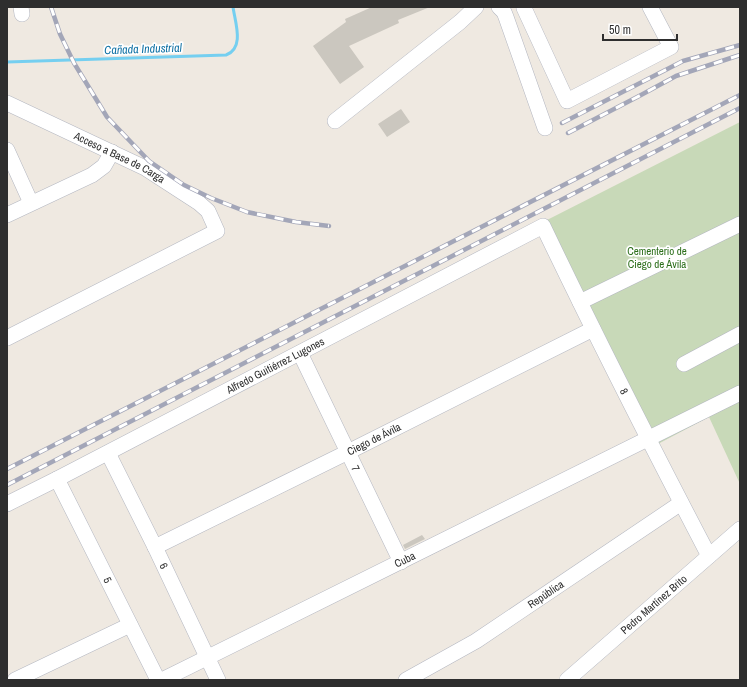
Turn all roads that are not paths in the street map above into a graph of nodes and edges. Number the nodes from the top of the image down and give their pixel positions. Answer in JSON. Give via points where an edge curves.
{"nodes":[{"id":1,"x":476,"y":7,"type":"edge"},
{"id":2,"x":499,"y":7,"type":"edge"},
{"id":3,"x":525,"y":7,"type":"edge"},
{"id":4,"x":650,"y":7,"type":"edge"},
{"id":5,"x":7,"y":103,"type":"edge"},
{"id":6,"x":335,"y":121,"type":"dead end"},
{"id":7,"x":545,"y":128,"type":"dead end"},
{"id":8,"x":7,"y":150,"type":"edge"},
{"id":9,"x":112,"y":152,"type":"junction"},
{"id":10,"x":31,"y":203,"type":"junction"},
{"id":11,"x":7,"y":215,"type":"edge"},
{"id":12,"x":740,"y":224,"type":"edge"},
{"id":13,"x":543,"y":226,"type":"joint"},
{"id":14,"x":580,"y":302,"type":"junction"},
{"id":15,"x":593,"y":329,"type":"junction"},
{"id":16,"x":740,"y":334,"type":"edge"},
{"id":17,"x":7,"y":338,"type":"edge"},
{"id":18,"x":300,"y":353,"type":"junction"},
{"id":19,"x":684,"y":364,"type":"dead end"},
{"id":20,"x":740,"y":393,"type":"edge"},
{"id":21,"x":648,"y":439,"type":"junction"},
{"id":22,"x":348,"y":452,"type":"junction"},
{"id":23,"x":108,"y":453,"type":"junction"},
{"id":24,"x":57,"y":479,"type":"junction"},
{"id":25,"x":681,"y":503,"type":"junction"},
{"id":26,"x":7,"y":504,"type":"edge"},
{"id":27,"x":740,"y":529,"type":"edge"},
{"id":28,"x":155,"y":548,"type":"junction"},
{"id":29,"x":709,"y":556,"type":"junction"},
{"id":30,"x":401,"y":562,"type":"junction"},
{"id":31,"x":130,"y":625,"type":"junction"},
{"id":32,"x":207,"y":658,"type":"junction"},
{"id":33,"x":15,"y":680,"type":"edge"},
{"id":34,"x":158,"y":680,"type":"edge"},
{"id":35,"x":162,"y":680,"type":"edge"},
{"id":36,"x":218,"y":680,"type":"edge"},
{"id":37,"x":406,"y":680,"type":"edge"},
{"id":38,"x":567,"y":680,"type":"edge"}],
"edges":[{"from":1,"to":6,"type":"street"},
{"from":2,"to":7,"type":"street","via":[[506,17]]},
{"from":3,"to":4,"type":"street","via":[[567,101],[671,47]]},
{"from":5,"to":9,"type":"street","name":"Acceso a Base de Carga"},
{"from":8,"to":10,"type":"street"},
{"from":9,"to":10,"type":"street","via":[[104,166],[92,175]]},
{"from":9,"to":17,"type":"street","name":"Acceso a Base de Carga","via":[[145,168],[199,203],[208,212],[217,231]]},
{"from":10,"to":11,"type":"street"},
{"from":12,"to":14,"type":"street"},
{"from":13,"to":14,"type":"street","name":"8"},
{"from":13,"to":18,"type":"street","name":"Alfredo Guitiérrez Lugones"},
{"from":14,"to":15,"type":"street","name":"8"},
{"from":15,"to":21,"type":"street","name":"8"},
{"from":15,"to":22,"type":"street","name":"Ciego de Ávila"},
{"from":16,"to":19,"type":"street"},
{"from":18,"to":22,"type":"street","name":"7"},
{"from":18,"to":23,"type":"street","name":"Alfredo Guitiérrez Lugones"},
{"from":20,"to":21,"type":"street","name":"Cuba"},
{"from":21,"to":25,"type":"street","name":"8"},
{"from":21,"to":30,"type":"street","name":"Cuba"},
{"from":22,"to":28,"type":"street","name":"Ciego de Ávila"},
{"from":22,"to":30,"type":"street","name":"7"},
{"from":23,"to":24,"type":"street","name":"Alfredo Guitiérrez Lugones"},
{"from":23,"to":28,"type":"street","name":"6"},
{"from":24,"to":26,"type":"street","name":"Alfredo Guitiérrez Lugones"},
{"from":24,"to":31,"type":"street","name":"5"},
{"from":25,"to":29,"type":"street","name":"8"},
{"from":25,"to":37,"type":"street","name":"República","via":[[476,640]]},
{"from":27,"to":29,"type":"street","name":"Pedro Martínez Brito"},
{"from":28,"to":32,"type":"street","name":"6"},
{"from":29,"to":38,"type":"street","name":"Pedro Martínez Brito"},
{"from":30,"to":32,"type":"street","name":"Cuba"},
{"from":31,"to":33,"type":"street"},
{"from":31,"to":34,"type":"street","name":"5"},
{"from":32,"to":35,"type":"street","name":"Cuba"},
{"from":32,"to":36,"type":"street","name":"6"}]}
